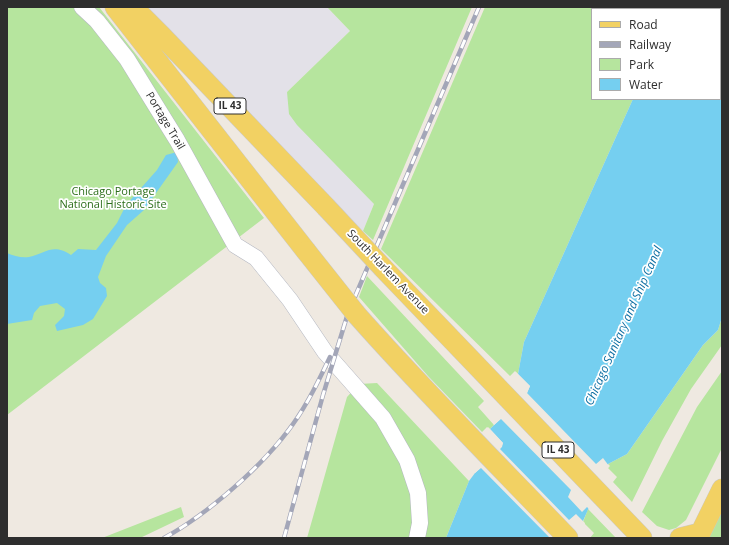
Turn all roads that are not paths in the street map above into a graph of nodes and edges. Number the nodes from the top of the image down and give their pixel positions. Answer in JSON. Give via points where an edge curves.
{"nodes":[{"id":1,"x":82,"y":7,"type":"edge"},
{"id":2,"x":115,"y":7,"type":"edge"},
{"id":3,"x":133,"y":7,"type":"edge"},
{"id":4,"x":722,"y":489,"type":"edge"},
{"id":5,"x":699,"y":535,"type":"edge"},
{"id":6,"x":645,"y":537,"type":"edge"},
{"id":7,"x":417,"y":538,"type":"edge"},
{"id":8,"x":568,"y":538,"type":"edge"},
{"id":9,"x":680,"y":538,"type":"edge"}],
"edges":[{"from":1,"to":7,"type":"street","name":"Portage Trail","via":[[97,21],[123,54],[143,85],[177,140],[235,245],[256,258],[290,300],[325,352],[383,418],[407,460],[418,494],[420,523]]},
{"from":2,"to":8,"type":"main road","number":"IL 43","bridge":true,"via":[[346,302],[389,351]]},
{"from":3,"to":6,"type":"main road","name":"South Harlem Avenue","number":"IL 43","bridge":true,"via":[[476,365]]},
{"from":4,"to":5,"type":"main road"},
{"from":5,"to":9,"type":"main road"}]}
